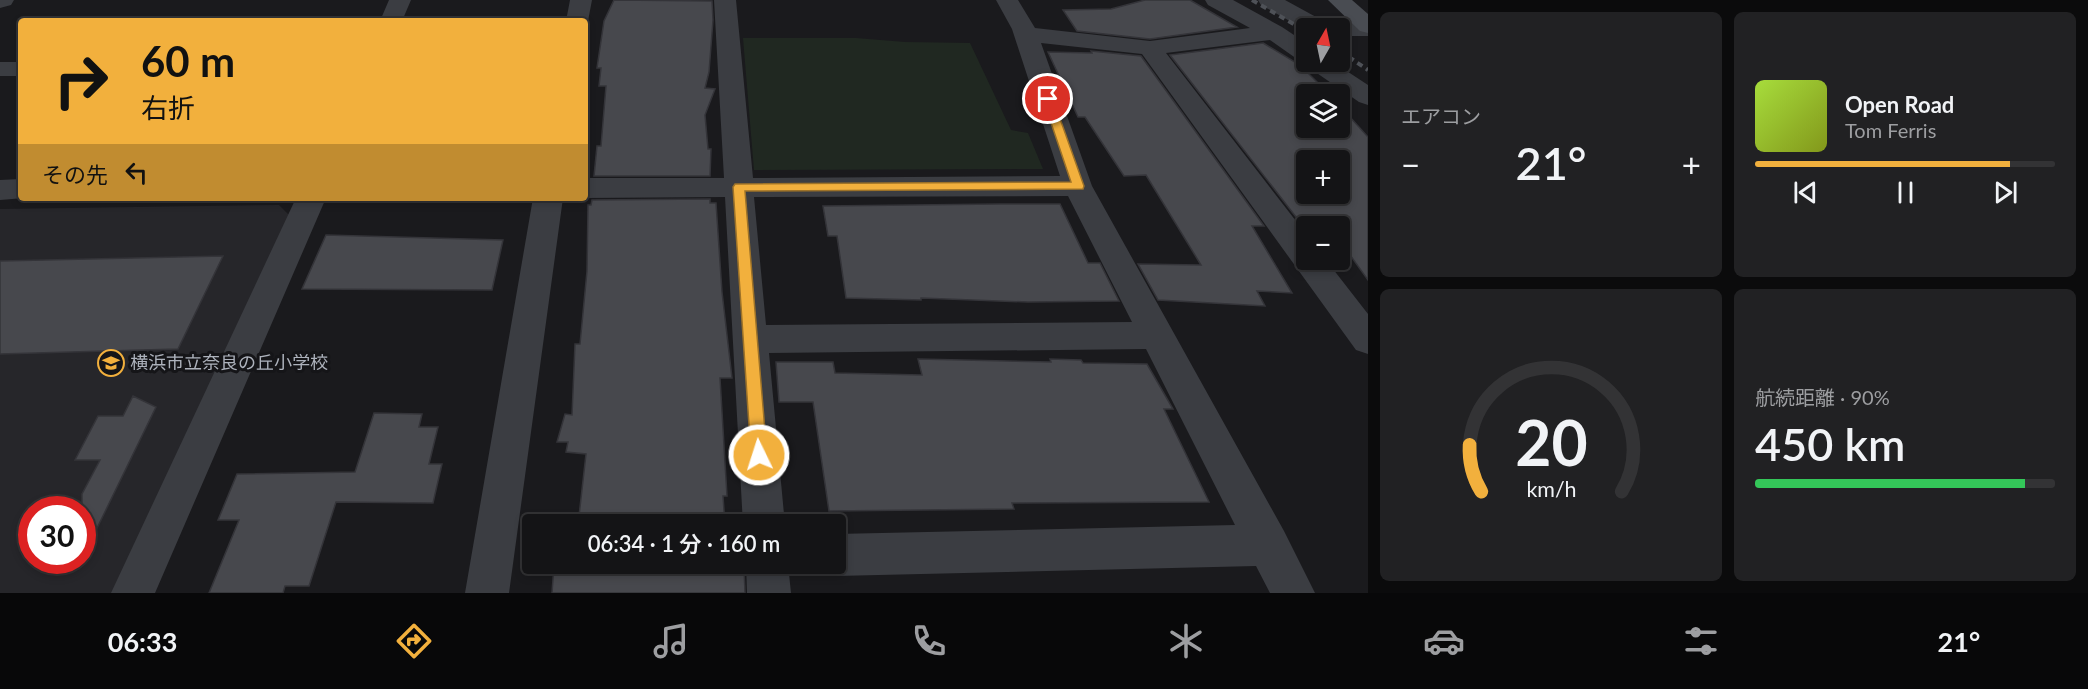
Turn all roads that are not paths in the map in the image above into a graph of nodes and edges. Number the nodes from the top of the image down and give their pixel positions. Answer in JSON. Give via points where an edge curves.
{"nodes":[{"id":1,"x":400,"y":0,"type":"edge"},
{"id":2,"x":581,"y":0,"type":"edge"},
{"id":3,"x":725,"y":0,"type":"edge"},
{"id":4,"x":1006,"y":0,"type":"edge"},
{"id":5,"x":1216,"y":0,"type":"edge"},
{"id":6,"x":1269,"y":0,"type":"edge"},
{"id":7,"x":1338,"y":0,"type":"edge"},
{"id":8,"x":392,"y":18,"type":"edge"},
{"id":9,"x":578,"y":18,"type":"edge"},
{"id":10,"x":1301,"y":18,"type":"edge"},
{"id":11,"x":1368,"y":28,"type":"edge"},
{"id":12,"x":1350,"y":29,"type":"edge"},
{"id":13,"x":1274,"y":32,"type":"junction"},
{"id":14,"x":1025,"y":34,"type":"junction"},
{"id":15,"x":1296,"y":47,"type":"edge"},
{"id":16,"x":1150,"y":48,"type":"junction"},
{"id":17,"x":0,"y":69,"type":"edge"},
{"id":18,"x":18,"y":69,"type":"edge"},
{"id":19,"x":1332,"y":72,"type":"edge"},
{"id":20,"x":1368,"y":97,"type":"edge"},
{"id":21,"x":1078,"y":186,"type":"junction"},
{"id":22,"x":739,"y":187,"type":"junction"},
{"id":23,"x":588,"y":188,"type":"edge"},
{"id":24,"x":18,"y":189,"type":"edge"},
{"id":25,"x":0,"y":190,"type":"edge"},
{"id":26,"x":310,"y":201,"type":"edge"},
{"id":27,"x":548,"y":201,"type":"edge"},
{"id":28,"x":1296,"y":243,"type":"edge"},
{"id":29,"x":1316,"y":270,"type":"edge"},
{"id":30,"x":1158,"y":335,"type":"junction"},
{"id":31,"x":750,"y":339,"type":"junction"},
{"id":32,"x":1368,"y":340,"type":"edge"},
{"id":33,"x":763,"y":514,"type":"edge"},
{"id":34,"x":1269,"y":545,"type":"junction"},
{"id":35,"x":846,"y":555,"type":"edge"},
{"id":36,"x":768,"y":574,"type":"edge"},
{"id":37,"x":133,"y":593,"type":"edge"},
{"id":38,"x":487,"y":593,"type":"edge"},
{"id":39,"x":769,"y":593,"type":"edge"},
{"id":40,"x":1293,"y":593,"type":"edge"}],
"edges":[{"from":1,"to":8,"type":"street"},
{"from":2,"to":9,"type":"street"},
{"from":3,"to":22,"type":"street"},
{"from":4,"to":14,"type":"street"},
{"from":5,"to":13,"type":"street"},
{"from":6,"to":10,"type":"street"},
{"from":7,"to":11,"type":"main road"},
{"from":11,"to":12,"type":"street"},
{"from":13,"to":15,"type":"street"},
{"from":13,"to":16,"type":"street"},
{"from":14,"to":16,"type":"street"},
{"from":14,"to":21,"type":"street"},
{"from":16,"to":28,"type":"street"},
{"from":17,"to":18,"type":"street"},
{"from":19,"to":20,"type":"street"},
{"from":21,"to":22,"type":"street"},
{"from":21,"to":30,"type":"street"},
{"from":22,"to":23,"type":"street"},
{"from":22,"to":31,"type":"street"},
{"from":24,"to":25,"type":"street"},
{"from":26,"to":37,"type":"street"},
{"from":27,"to":38,"type":"street"},
{"from":29,"to":32,"type":"street"},
{"from":30,"to":31,"type":"street"},
{"from":30,"to":34,"type":"street"},
{"from":31,"to":33,"type":"street"},
{"from":34,"to":35,"type":"street"},
{"from":34,"to":40,"type":"street"},
{"from":36,"to":39,"type":"street"}]}
